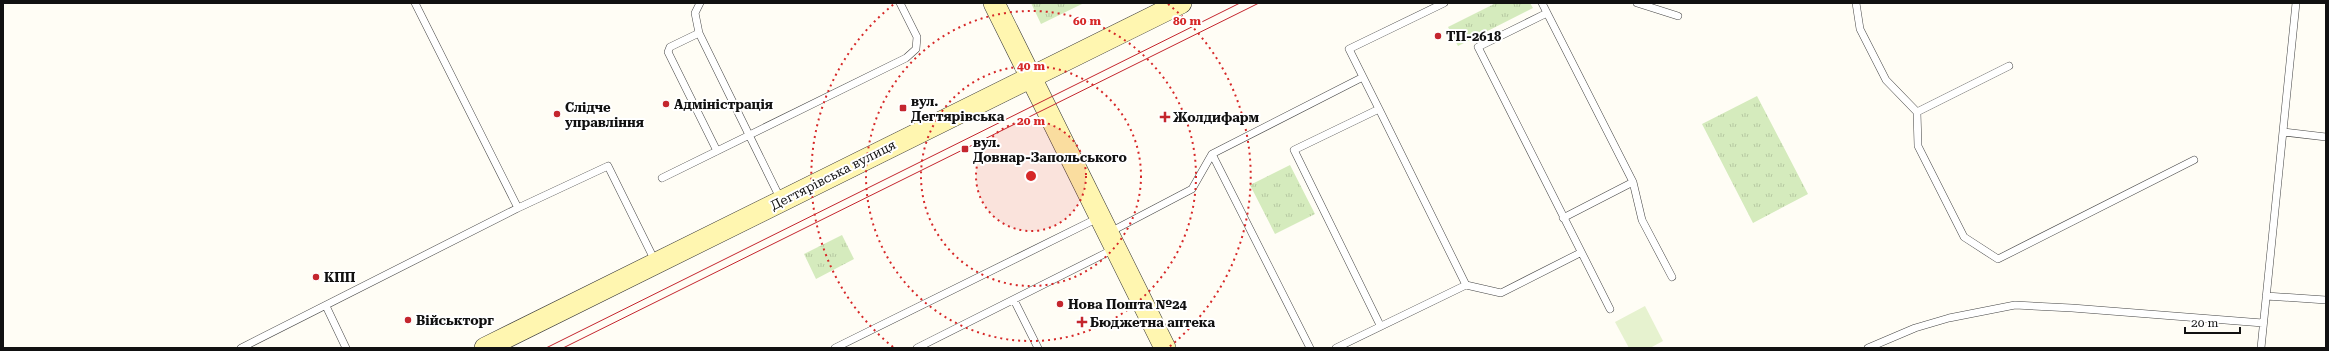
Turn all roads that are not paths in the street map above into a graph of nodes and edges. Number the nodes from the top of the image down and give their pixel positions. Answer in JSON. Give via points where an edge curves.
{"nodes":[{"id":1,"x":415,"y":3,"type":"edge"},
{"id":2,"x":700,"y":3,"type":"edge"},
{"id":3,"x":900,"y":3,"type":"edge"},
{"id":4,"x":994,"y":3,"type":"edge"},
{"id":5,"x":1181,"y":3,"type":"edge"},
{"id":6,"x":1444,"y":3,"type":"edge"},
{"id":7,"x":1542,"y":3,"type":"edge"},
{"id":8,"x":1637,"y":3,"type":"edge"},
{"id":9,"x":1856,"y":3,"type":"edge"},
{"id":10,"x":2296,"y":3,"type":"edge"},
{"id":11,"x":1547,"y":13,"type":"junction"},
{"id":12,"x":1678,"y":16,"type":"dead end"},
{"id":13,"x":699,"y":33,"type":"junction"},
{"id":14,"x":2009,"y":66,"type":"dead end"},
{"id":15,"x":1363,"y":77,"type":"junction"},
{"id":16,"x":1030,"y":78,"type":"junction"},
{"id":17,"x":1379,"y":109,"type":"junction"},
{"id":18,"x":1917,"y":112,"type":"junction"},
{"id":19,"x":2283,"y":132,"type":"junction"},
{"id":20,"x":749,"y":136,"type":"junction"},
{"id":21,"x":2326,"y":137,"type":"edge"},
{"id":22,"x":717,"y":151,"type":"junction"},
{"id":23,"x":1212,"y":154,"type":"junction"},
{"id":24,"x":2194,"y":160,"type":"dead end"},
{"id":25,"x":662,"y":178,"type":"dead end"},
{"id":26,"x":1633,"y":182,"type":"junction"},
{"id":27,"x":782,"y":201,"type":"junction"},
{"id":28,"x":518,"y":208,"type":"junction"},
{"id":29,"x":1563,"y":218,"type":"junction"},
{"id":30,"x":1108,"y":233,"type":"junction"},
{"id":31,"x":1580,"y":253,"type":"junction"},
{"id":32,"x":656,"y":263,"type":"junction"},
{"id":33,"x":1672,"y":277,"type":"dead end"},
{"id":34,"x":1466,"y":285,"type":"junction"},
{"id":35,"x":2266,"y":296,"type":"junction"},
{"id":36,"x":1014,"y":300,"type":"junction"},
{"id":37,"x":2326,"y":300,"type":"edge"},
{"id":38,"x":326,"y":306,"type":"junction"},
{"id":39,"x":1610,"y":308,"type":"dead end"},
{"id":40,"x":2263,"y":323,"type":"junction"},
{"id":41,"x":1380,"y":325,"type":"junction"},
{"id":42,"x":241,"y":348,"type":"edge"},
{"id":43,"x":346,"y":348,"type":"edge"},
{"id":44,"x":485,"y":348,"type":"edge"},
{"id":45,"x":835,"y":348,"type":"edge"},
{"id":46,"x":917,"y":348,"type":"edge"},
{"id":47,"x":1037,"y":348,"type":"edge"},
{"id":48,"x":1165,"y":348,"type":"edge"},
{"id":49,"x":1310,"y":348,"type":"edge"},
{"id":50,"x":1336,"y":348,"type":"edge"},
{"id":51,"x":1868,"y":348,"type":"edge"},
{"id":52,"x":2261,"y":348,"type":"edge"}],
"edges":[{"from":1,"to":28,"type":"lane"},
{"from":2,"to":13,"type":"lane","via":[[695,12]]},
{"from":3,"to":20,"type":"lane","via":[[917,38],[916,49],[906,58]]},
{"from":4,"to":16,"type":"main road"},
{"from":5,"to":16,"type":"main road","name":"Дегтярівська вулиця"},
{"from":6,"to":15,"type":"lane","via":[[1349,49]]},
{"from":7,"to":11,"type":"lane"},
{"from":8,"to":12,"type":"lane"},
{"from":9,"to":18,"type":"lane","via":[[1860,29],[1886,80]]},
{"from":10,"to":19,"type":"lane"},
{"from":11,"to":26,"type":"lane"},
{"from":11,"to":29,"type":"lane","via":[[1478,48]]},
{"from":13,"to":20,"type":"lane"},
{"from":13,"to":22,"type":"lane","via":[[670,47],[668,52]]},
{"from":14,"to":18,"type":"lane"},
{"from":15,"to":17,"type":"lane"},
{"from":15,"to":23,"type":"lane"},
{"from":16,"to":27,"type":"main road","name":"Дегтярівська вулиця"},
{"from":16,"to":30,"type":"main road"},
{"from":17,"to":34,"type":"lane"},
{"from":17,"to":41,"type":"lane","via":[[1294,150]]},
{"from":18,"to":24,"type":"lane","via":[[1918,146],[1964,237],[1998,259]]},
{"from":19,"to":21,"type":"lane"},
{"from":19,"to":35,"type":"lane"},
{"from":20,"to":22,"type":"lane"},
{"from":20,"to":27,"type":"lane"},
{"from":22,"to":25,"type":"lane"},
{"from":23,"to":30,"type":"lane","via":[[1192,189]]},
{"from":23,"to":49,"type":"lane"},
{"from":26,"to":29,"type":"lane"},
{"from":26,"to":33,"type":"lane","via":[[1642,220]]},
{"from":27,"to":32,"type":"main road","name":"Дегтярівська вулиця"},
{"from":28,"to":32,"type":"lane","via":[[608,166]]},
{"from":28,"to":38,"type":"lane"},
{"from":29,"to":31,"type":"lane"},
{"from":30,"to":36,"type":"lane"},
{"from":30,"to":45,"type":"lane"},
{"from":30,"to":48,"type":"main road"},
{"from":31,"to":34,"type":"lane","via":[[1501,293]]},
{"from":31,"to":39,"type":"lane"},
{"from":32,"to":44,"type":"main road","name":"Дегтярівська вулиця"},
{"from":34,"to":41,"type":"lane"},
{"from":35,"to":37,"type":"lane"},
{"from":35,"to":40,"type":"lane"},
{"from":36,"to":46,"type":"lane"},
{"from":36,"to":47,"type":"lane"},
{"from":38,"to":42,"type":"lane"},
{"from":38,"to":43,"type":"lane"},
{"from":40,"to":51,"type":"lane","via":[[2015,305],[1942,320],[1915,328]]},
{"from":40,"to":52,"type":"lane"},
{"from":41,"to":50,"type":"lane"}]}
